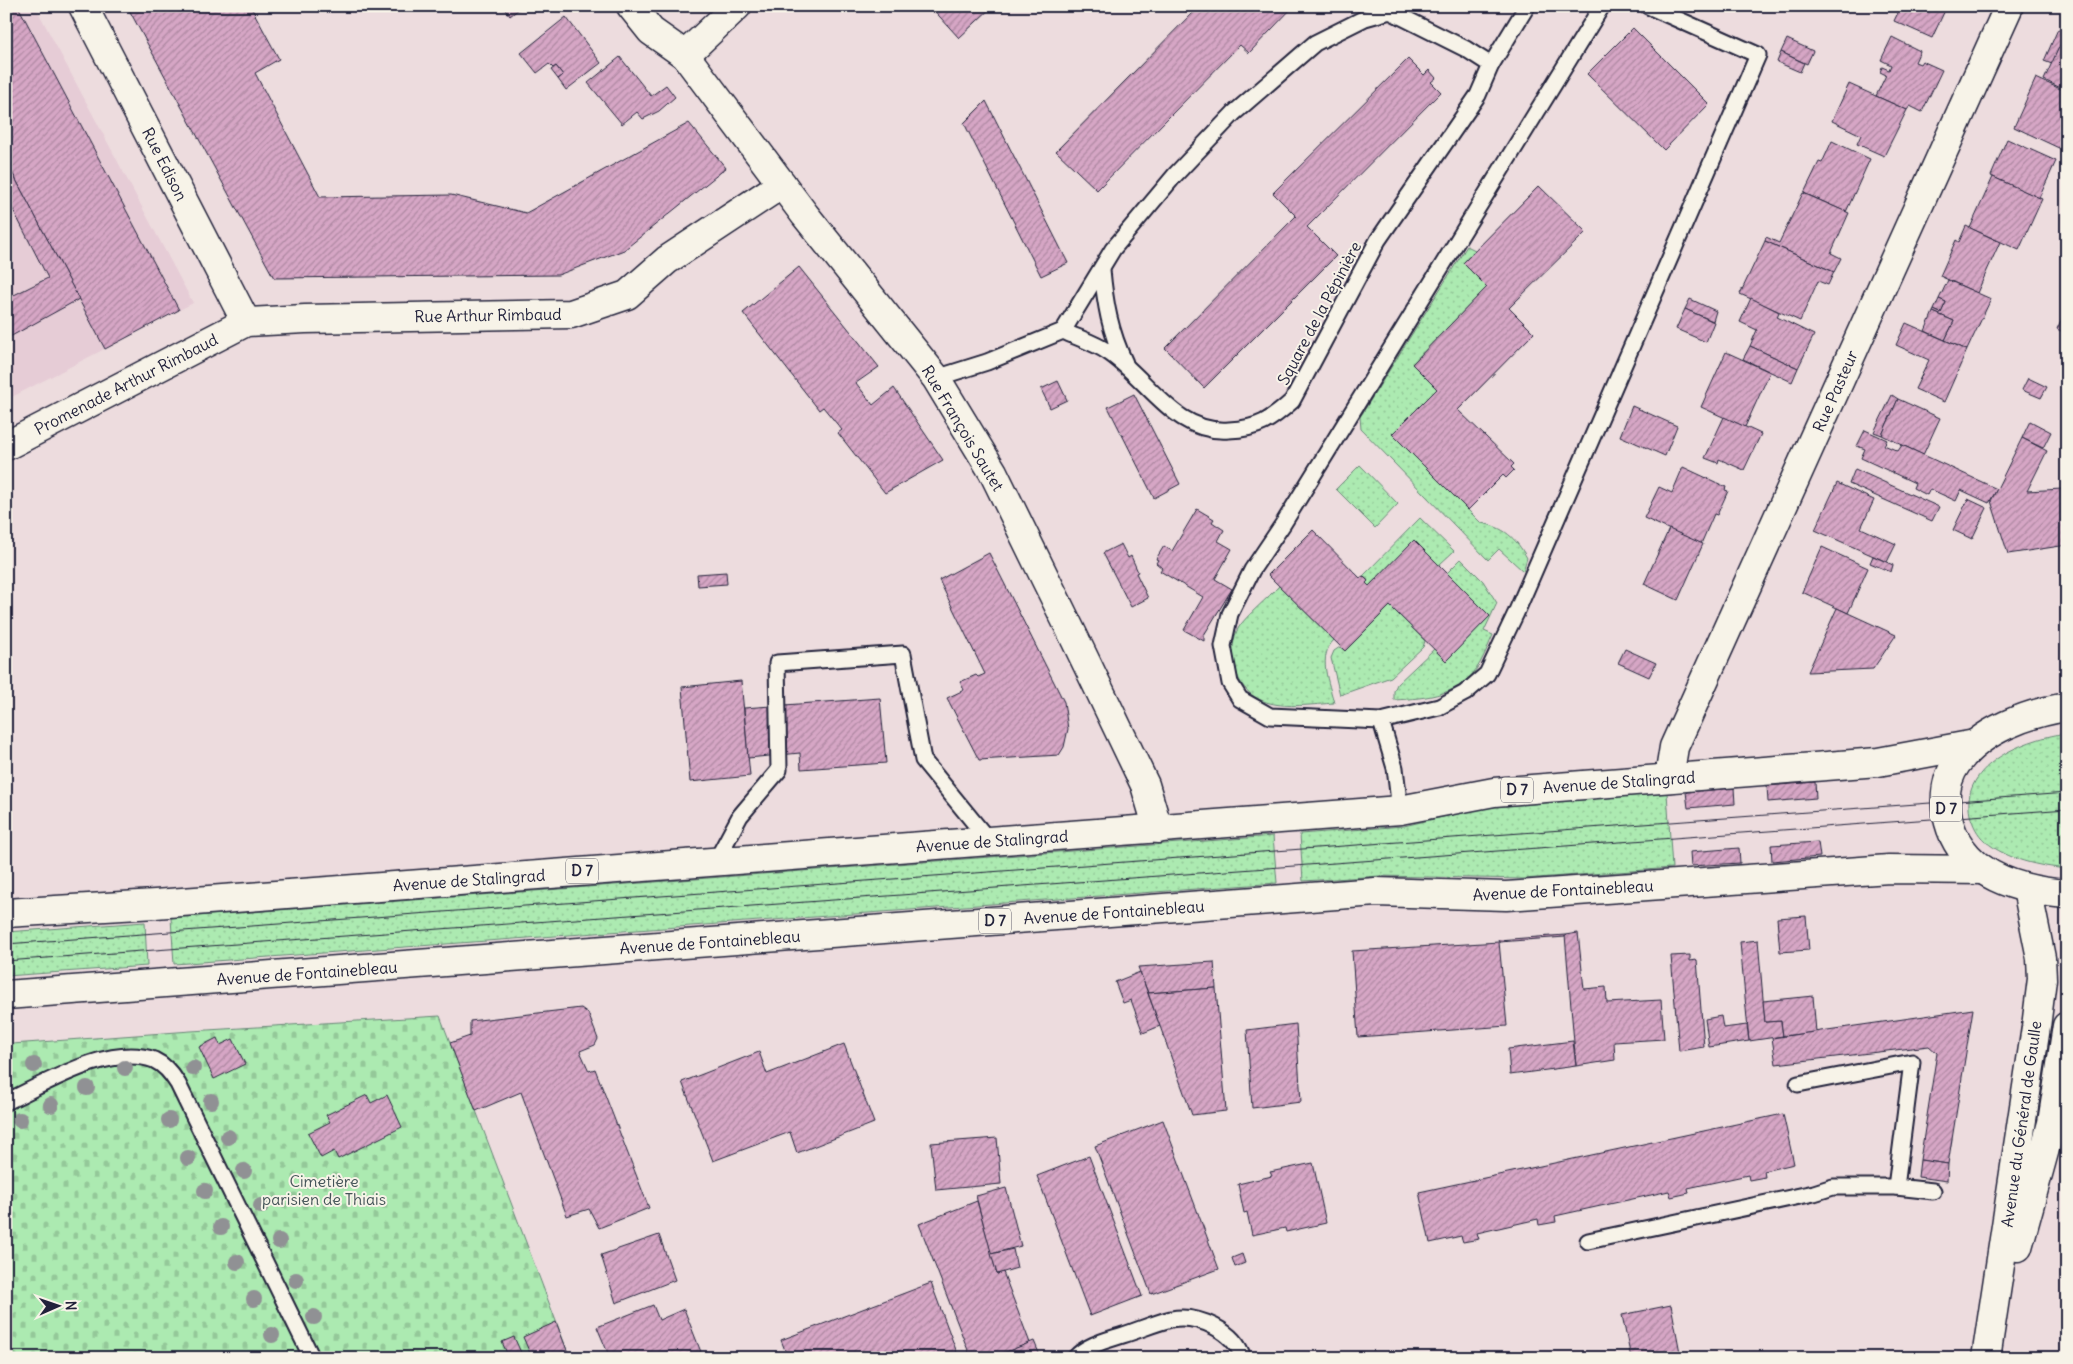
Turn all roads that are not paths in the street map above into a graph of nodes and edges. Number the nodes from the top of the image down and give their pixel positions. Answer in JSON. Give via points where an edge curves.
{"nodes":[{"id":1,"x":83,"y":6,"type":"edge"},
{"id":2,"x":631,"y":6,"type":"edge"},
{"id":3,"x":737,"y":6,"type":"edge"},
{"id":4,"x":1527,"y":6,"type":"edge"},
{"id":5,"x":1602,"y":6,"type":"edge"},
{"id":6,"x":1648,"y":6,"type":"edge"},
{"id":7,"x":2009,"y":6,"type":"edge"},
{"id":8,"x":685,"y":55,"type":"junction"},
{"id":9,"x":1491,"y":65,"type":"junction"},
{"id":10,"x":782,"y":184,"type":"junction"},
{"id":11,"x":1102,"y":270,"type":"junction"},
{"id":12,"x":246,"y":322,"type":"junction"},
{"id":13,"x":1063,"y":332,"type":"junction"},
{"id":14,"x":1127,"y":367,"type":"junction"},
{"id":15,"x":936,"y":378,"type":"junction"},
{"id":16,"x":6,"y":446,"type":"edge"},
{"id":17,"x":2067,"y":707,"type":"edge"},
{"id":18,"x":1381,"y":721,"type":"junction"},
{"id":19,"x":1975,"y":744,"type":"junction"},
{"id":20,"x":1668,"y":778,"type":"junction"},
{"id":21,"x":1400,"y":810,"type":"junction"},
{"id":22,"x":1158,"y":829,"type":"junction"},
{"id":23,"x":990,"y":842,"type":"junction"},
{"id":24,"x":716,"y":861,"type":"junction"},
{"id":25,"x":1984,"y":870,"type":"junction"},
{"id":26,"x":2027,"y":890,"type":"junction"},
{"id":27,"x":2067,"y":894,"type":"edge"},
{"id":28,"x":6,"y":913,"type":"edge"},
{"id":29,"x":6,"y":995,"type":"edge"},
{"id":30,"x":2067,"y":1026,"type":"edge"},
{"id":31,"x":1798,"y":1084,"type":"dead end"},
{"id":32,"x":6,"y":1102,"type":"edge"},
{"id":33,"x":2023,"y":1110,"type":"junction"},
{"id":34,"x":2059,"y":1126,"type":"edge"},
{"id":35,"x":1896,"y":1187,"type":"junction"},
{"id":36,"x":1932,"y":1191,"type":"dead end"},
{"id":37,"x":1588,"y":1241,"type":"dead end"},
{"id":38,"x":312,"y":1358,"type":"edge"},
{"id":39,"x":1075,"y":1358,"type":"edge"},
{"id":40,"x":1243,"y":1358,"type":"edge"},
{"id":41,"x":1987,"y":1358,"type":"edge"}],
"edges":[{"from":1,"to":12,"type":"main road","name":"Rue Edison"},
{"from":2,"to":8,"type":"main road","name":"Rue François Sautet","via":[[651,31]]},
{"from":3,"to":8,"type":"main road"},
{"from":4,"to":9,"type":"lane","name":"Square de la Pépinière"},
{"from":5,"to":18,"type":"lane","via":[[1252,570],[1230,614],[1224,656],[1230,683],[1240,699],[1270,716]]},
{"from":6,"to":18,"type":"lane","via":[[1758,55],[1516,614],[1487,674],[1465,693],[1439,707]]},
{"from":7,"to":20,"type":"main road","name":"Rue Pasteur","via":[[1674,747]]},
{"from":8,"to":10,"type":"main road","name":"Rue François Sautet"},
{"from":9,"to":11,"type":"lane","via":[[1390,11],[1336,31],[1315,43],[1234,113],[1175,174],[1113,249]]},
{"from":9,"to":14,"type":"lane","name":"Square de la Pépinière","via":[[1478,94],[1378,240],[1292,401],[1272,419],[1243,430],[1214,431],[1195,426],[1177,415]]},
{"from":10,"to":12,"type":"main road","name":"Rue Arthur Rimbaud","via":[[667,260],[627,295],[571,314]]},
{"from":10,"to":15,"type":"main road","name":"Rue François Sautet"},
{"from":11,"to":13,"type":"lane"},
{"from":11,"to":14,"type":"lane","via":[[1108,320]]},
{"from":12,"to":16,"type":"main road","name":"Promenade Arthur Rimbaud"},
{"from":13,"to":14,"type":"lane","name":"Square de la Pépinière","via":[[1107,351]]},
{"from":13,"to":15,"type":"lane"},
{"from":15,"to":22,"type":"main road","name":"Rue François Sautet","via":[[993,472],[1069,626],[1144,785]]},
{"from":17,"to":19,"type":"main road","number":"D 7","via":[[2004,726]]},
{"from":18,"to":21,"type":"lane","via":[[1395,768]]},
{"from":19,"to":20,"type":"main road","name":"Avenue de Stalingrad","number":"D 7","via":[[1878,762]]},
{"from":19,"to":25,"type":"main road","number":"D 7","via":[[1957,764],[1947,783],[1945,802],[1952,835],[1961,850]]},
{"from":20,"to":21,"type":"main road","name":"Avenue de Stalingrad","number":"D 7","via":[[1494,792]]},
{"from":21,"to":22,"type":"main road","name":"Avenue de Stalingrad","number":"D 7"},
{"from":22,"to":23,"type":"main road","name":"Avenue de Stalingrad","number":"D 7"},
{"from":23,"to":24,"type":"main road","name":"Avenue de Stalingrad","number":"D 7"},
{"from":23,"to":24,"type":"lane","via":[[923,760],[903,654],[777,663],[779,770],[740,816]]},
{"from":24,"to":28,"type":"main road","name":"Avenue de Stalingrad","number":"D 7"},
{"from":25,"to":26,"type":"main road","number":"D 7"},
{"from":25,"to":29,"type":"main road","name":"Avenue de Fontainebleau","number":"D 7","via":[[1889,869],[1506,896],[1376,892]]},
{"from":26,"to":27,"type":"main road","number":"D 7"},
{"from":26,"to":33,"type":"main road","name":"Avenue du Général de Gaulle","via":[[2041,958],[2042,979]]},
{"from":30,"to":34,"type":"main road","name":"Avenue du Général de Gaulle"},
{"from":31,"to":35,"type":"lane","via":[[1912,1062]]},
{"from":32,"to":38,"type":"lane","via":[[86,1064],[138,1057],[162,1064],[178,1084]]},
{"from":33,"to":34,"type":"main road"},
{"from":33,"to":41,"type":"main road","name":"Avenue du Général de Gaulle"},
{"from":34,"to":41,"type":"main road","name":"Avenue du Général de Gaulle"},
{"from":35,"to":36,"type":"lane"},
{"from":35,"to":37,"type":"lane","via":[[1833,1186],[1814,1193]]},
{"from":39,"to":40,"type":"lane","via":[[1098,1344],[1172,1319],[1215,1327],[1230,1336]]}]}
